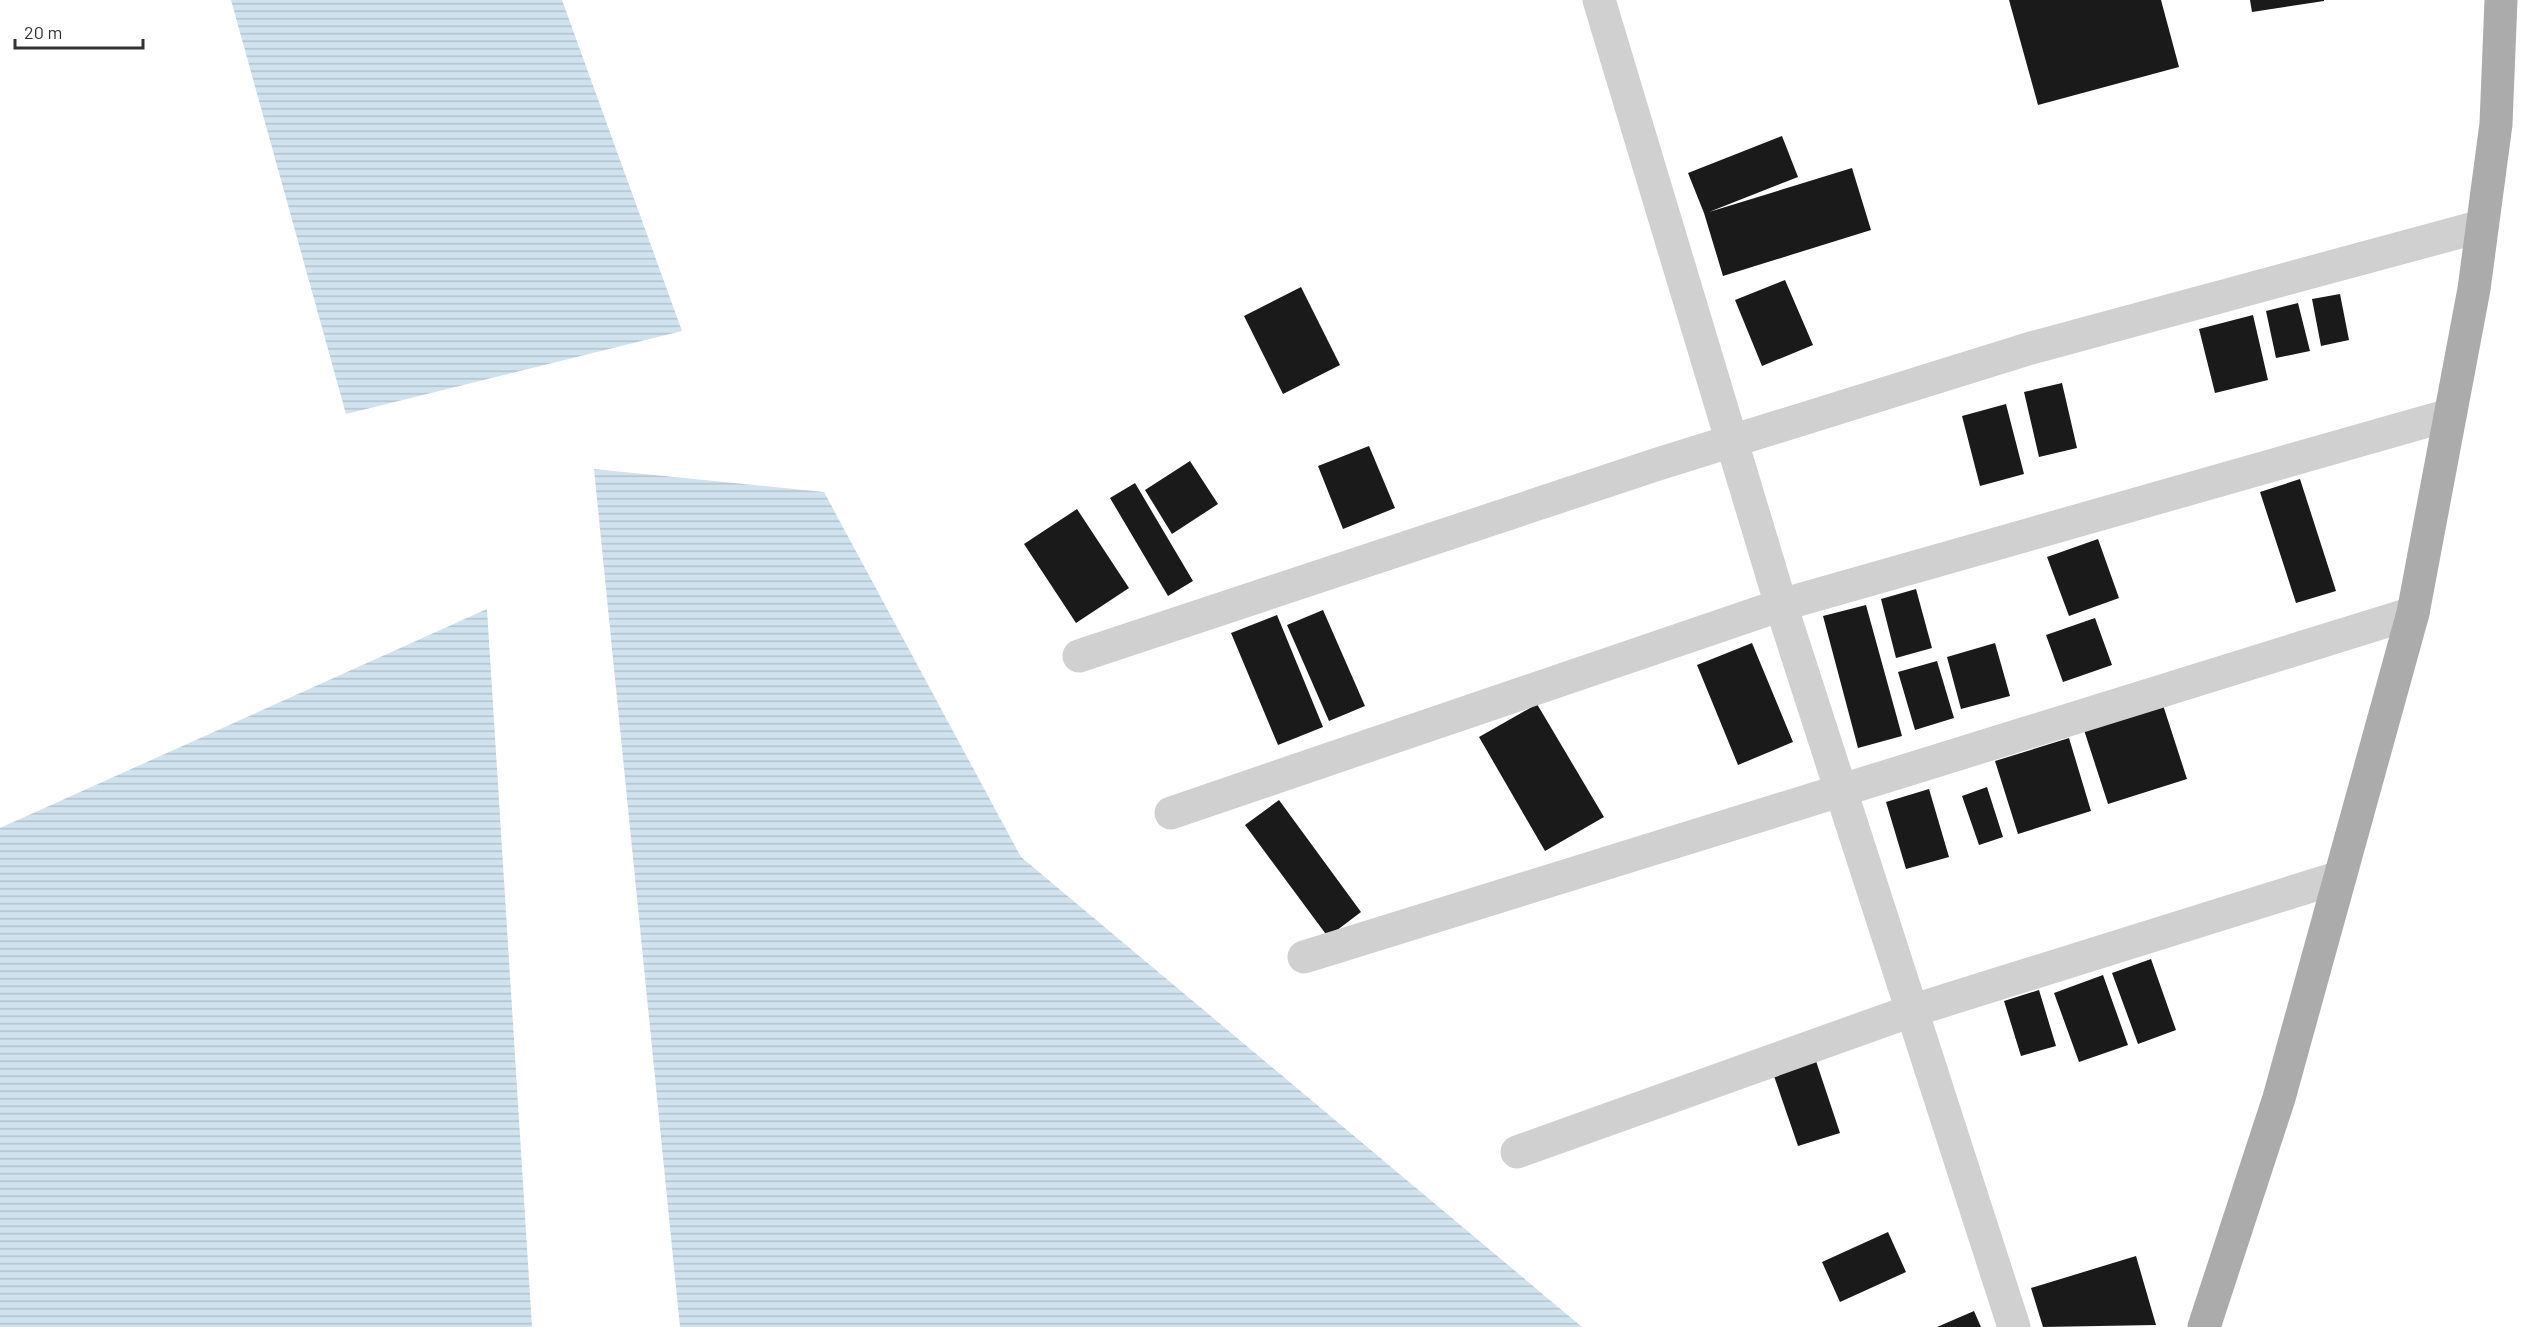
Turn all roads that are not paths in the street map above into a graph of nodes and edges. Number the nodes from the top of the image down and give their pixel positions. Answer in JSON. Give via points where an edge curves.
{"nodes":[{"id":1,"x":1599,"y":0,"type":"edge"},
{"id":2,"x":2501,"y":0,"type":"edge"},
{"id":3,"x":2482,"y":226,"type":"junction"},
{"id":4,"x":2449,"y":415,"type":"junction"},
{"id":5,"x":1733,"y":441,"type":"junction"},
{"id":6,"x":1781,"y":605,"type":"junction"},
{"id":7,"x":2413,"y":613,"type":"junction"},
{"id":8,"x":1079,"y":656,"type":"dead end"},
{"id":9,"x":1841,"y":792,"type":"junction"},
{"id":10,"x":1171,"y":813,"type":"dead end"},
{"id":11,"x":2340,"y":877,"type":"junction"},
{"id":12,"x":1304,"y":957,"type":"dead end"},
{"id":13,"x":1911,"y":1011,"type":"junction"},
{"id":14,"x":1517,"y":1152,"type":"dead end"},
{"id":15,"x":2014,"y":1327,"type":"edge"},
{"id":16,"x":2204,"y":1327,"type":"edge"}],
"edges":[{"from":1,"to":5,"type":"street"},
{"from":2,"to":3,"type":"main road","via":[[2496,124]]},
{"from":3,"to":4,"type":"main road"},
{"from":3,"to":5,"type":"street","via":[[2031,348]]},
{"from":4,"to":6,"type":"street"},
{"from":4,"to":7,"type":"main road"},
{"from":5,"to":6,"type":"street"},
{"from":5,"to":8,"type":"street"},
{"from":6,"to":9,"type":"street"},
{"from":6,"to":10,"type":"street"},
{"from":7,"to":9,"type":"street"},
{"from":7,"to":11,"type":"main road"},
{"from":9,"to":12,"type":"street"},
{"from":9,"to":13,"type":"street"},
{"from":11,"to":13,"type":"street"},
{"from":11,"to":16,"type":"main road","via":[[2279,1098]]},
{"from":13,"to":14,"type":"street"},
{"from":13,"to":15,"type":"street"}]}
